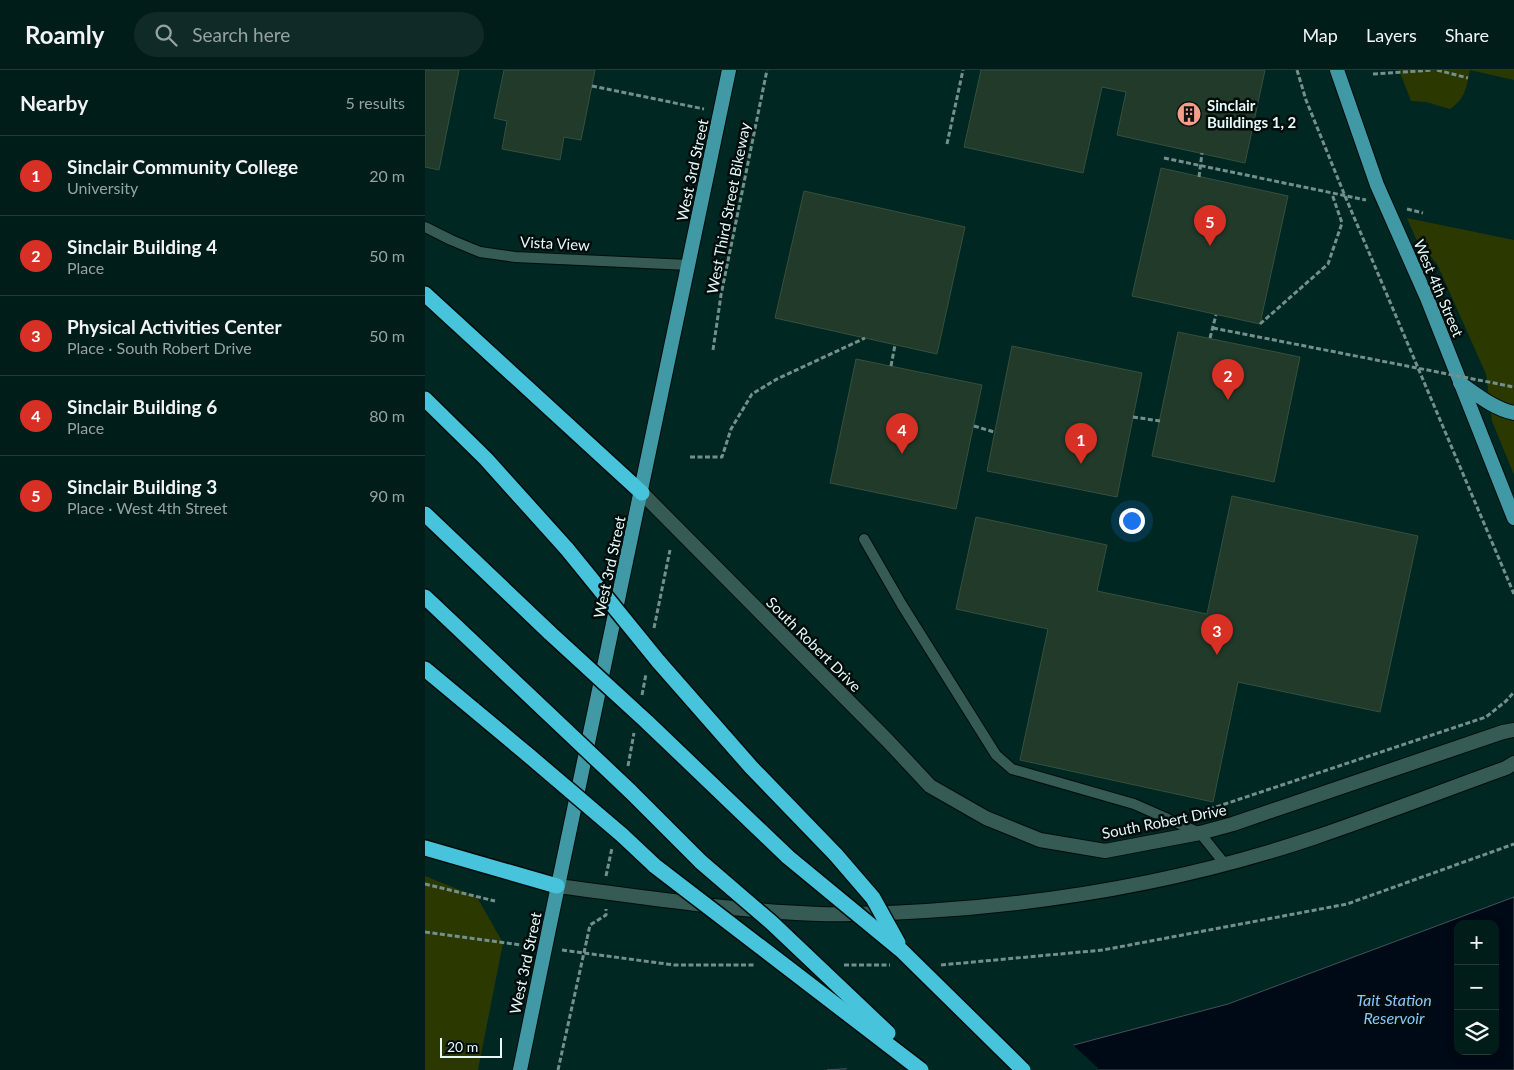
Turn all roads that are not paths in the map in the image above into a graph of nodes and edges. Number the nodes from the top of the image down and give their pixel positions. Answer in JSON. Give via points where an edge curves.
{"nodes":[{"id":1,"x":729,"y":70,"type":"edge"},
{"id":2,"x":1337,"y":70,"type":"edge"},
{"id":3,"x":425,"y":227,"type":"edge"},
{"id":4,"x":689,"y":265,"type":"junction"},
{"id":5,"x":425,"y":294,"type":"edge"},
{"id":6,"x":1459,"y":382,"type":"junction"},
{"id":7,"x":425,"y":400,"type":"edge"},
{"id":8,"x":1514,"y":413,"type":"edge"},
{"id":9,"x":641,"y":493,"type":"junction"},
{"id":10,"x":425,"y":514,"type":"edge"},
{"id":11,"x":1514,"y":518,"type":"edge"},
{"id":12,"x":864,"y":539,"type":"dead end"},
{"id":13,"x":425,"y":597,"type":"edge"},
{"id":14,"x":425,"y":669,"type":"edge"},
{"id":15,"x":1514,"y":730,"type":"edge"},
{"id":16,"x":1514,"y":763,"type":"edge"},
{"id":17,"x":1200,"y":833,"type":"junction"},
{"id":18,"x":425,"y":848,"type":"edge"},
{"id":19,"x":1224,"y":863,"type":"junction"},
{"id":20,"x":557,"y":886,"type":"junction"},
{"id":21,"x":902,"y":951,"type":"junction"},
{"id":22,"x":520,"y":1070,"type":"edge"},
{"id":23,"x":921,"y":1070,"type":"edge"},
{"id":24,"x":926,"y":1070,"type":"edge"},
{"id":25,"x":1023,"y":1070,"type":"edge"}],
"edges":[{"from":1,"to":4,"type":"main road","name":"West 3rd Street"},
{"from":2,"to":6,"type":"main road","name":"West 4th Street","via":[[1385,204],[1427,298]]},
{"from":3,"to":4,"type":"lane","name":"Vista View","via":[[480,252],[515,257]]},
{"from":4,"to":9,"type":"main road","name":"West 3rd Street"},
{"from":5,"to":9,"type":"highway"},
{"from":6,"to":8,"type":"main road","via":[[1481,398]]},
{"from":6,"to":11,"type":"main road","name":"West 4th Street"},
{"from":7,"to":21,"type":"highway","bridge":true,"via":[[486,459],[567,549],[653,664],[836,855],[873,898]]},
{"from":9,"to":17,"type":"street","name":"South Robert Drive","via":[[930,786],[986,818],[1040,840],[1105,851]]},
{"from":9,"to":20,"type":"main road","name":"West 3rd Street"},
{"from":10,"to":21,"type":"highway","bridge":true,"via":[[641,724],[788,857]]},
{"from":12,"to":17,"type":"lane","via":[[996,755],[1012,769],[1134,804]]},
{"from":13,"to":24,"type":"highway","bridge":true,"via":[[701,862],[772,923]]},
{"from":14,"to":23,"type":"highway","bridge":true,"via":[[527,754],[617,839]]},
{"from":15,"to":17,"type":"street","name":"South Robert Drive"},
{"from":16,"to":19,"type":"street","via":[[1312,838]]},
{"from":17,"to":19,"type":"lane"},
{"from":18,"to":20,"type":"highway"},
{"from":19,"to":20,"type":"street","via":[[1165,879],[1075,896],[986,907],[892,913],[810,913],[717,906]]},
{"from":20,"to":22,"type":"main road","name":"West 3rd Street","bridge":true},
{"from":21,"to":25,"type":"highway","bridge":true}]}
